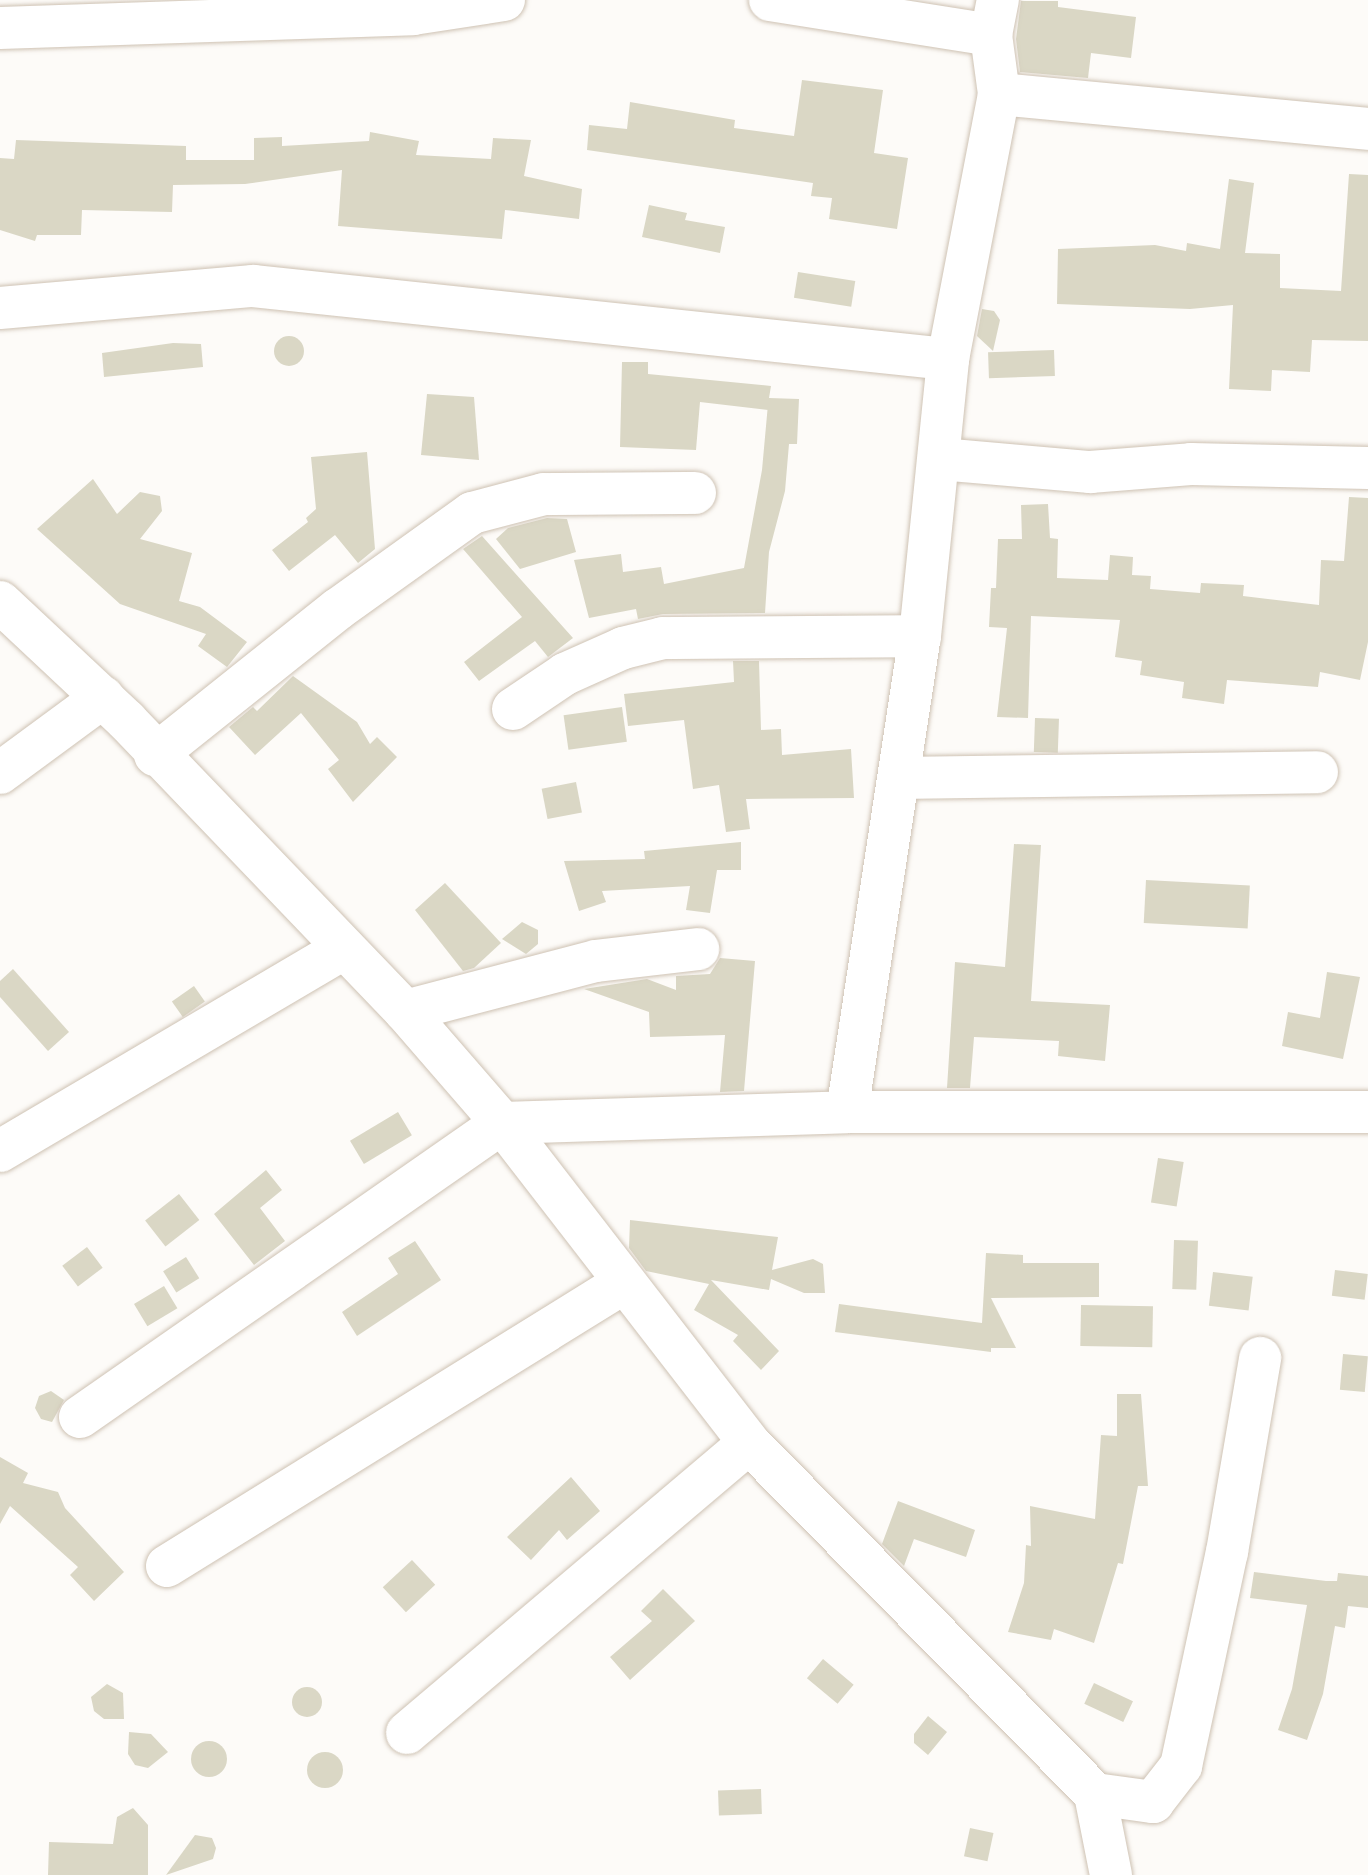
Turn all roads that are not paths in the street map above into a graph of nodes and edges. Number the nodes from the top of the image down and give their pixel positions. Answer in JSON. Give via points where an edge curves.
{"nodes":[{"id":1,"x":504,"y":0,"type":"edge"},
{"id":2,"x":770,"y":0,"type":"edge"},
{"id":3,"x":412,"y":7,"type":"edge"},
{"id":4,"x":994,"y":18,"type":"edge"},
{"id":5,"x":0,"y":28,"type":"edge"},
{"id":6,"x":999,"y":94,"type":"junction"},
{"id":7,"x":1368,"y":129,"type":"edge"},
{"id":8,"x":0,"y":308,"type":"edge"},
{"id":9,"x":948,"y":359,"type":"junction"},
{"id":10,"x":940,"y":459,"type":"junction"},
{"id":11,"x":1368,"y":468,"type":"edge"},
{"id":12,"x":695,"y":493,"type":"dead end"},
{"id":13,"x":0,"y":602,"type":"edge"},
{"id":14,"x":920,"y":636,"type":"junction"},
{"id":15,"x":103,"y":697,"type":"junction"},
{"id":16,"x":513,"y":709,"type":"dead end"},
{"id":17,"x":155,"y":755,"type":"junction"},
{"id":18,"x":1317,"y":772,"type":"dead end"},
{"id":19,"x":0,"y":773,"type":"edge"},
{"id":20,"x":900,"y":778,"type":"junction"},
{"id":21,"x":344,"y":948,"type":"junction"},
{"id":22,"x":698,"y":949,"type":"dead end"},
{"id":23,"x":405,"y":1011,"type":"junction"},
{"id":24,"x":847,"y":1112,"type":"junction"},
{"id":25,"x":1368,"y":1112,"type":"edge"},
{"id":26,"x":502,"y":1123,"type":"junction"},
{"id":27,"x":0,"y":1151,"type":"edge"},
{"id":28,"x":622,"y":1284,"type":"junction"},
{"id":29,"x":1260,"y":1358,"type":"dead end"},
{"id":30,"x":80,"y":1417,"type":"dead end"},
{"id":31,"x":749,"y":1443,"type":"junction"},
{"id":32,"x":167,"y":1566,"type":"dead end"},
{"id":33,"x":407,"y":1733,"type":"dead end"},
{"id":34,"x":1095,"y":1794,"type":"junction"},
{"id":35,"x":1111,"y":1875,"type":"edge"}],
"edges":[{"from":1,"to":3,"type":"street"},
{"from":2,"to":4,"type":"street"},
{"from":3,"to":5,"type":"street"},
{"from":4,"to":6,"type":"street"},
{"from":6,"to":7,"type":"street"},
{"from":6,"to":9,"type":"street"},
{"from":8,"to":9,"type":"street","via":[[253,286]]},
{"from":9,"to":10,"type":"street"},
{"from":10,"to":11,"type":"street","via":[[1090,472],[1191,464]]},
{"from":10,"to":14,"type":"street"},
{"from":12,"to":17,"type":"street","via":[[544,494],[472,513],[338,609]]},
{"from":13,"to":15,"type":"street"},
{"from":14,"to":16,"type":"street","via":[[663,638],[623,648],[565,674]]},
{"from":14,"to":20,"type":"street"},
{"from":15,"to":17,"type":"street"},
{"from":15,"to":19,"type":"street"},
{"from":17,"to":21,"type":"street"},
{"from":18,"to":20,"type":"street"},
{"from":20,"to":24,"type":"street"},
{"from":21,"to":23,"type":"street"},
{"from":21,"to":27,"type":"street"},
{"from":22,"to":23,"type":"street","via":[[596,961]]},
{"from":23,"to":26,"type":"street"},
{"from":24,"to":25,"type":"street"},
{"from":24,"to":26,"type":"street"},
{"from":26,"to":28,"type":"street"},
{"from":26,"to":30,"type":"street"},
{"from":28,"to":31,"type":"street"},
{"from":28,"to":32,"type":"street"},
{"from":29,"to":34,"type":"street","via":[[1227,1552],[1181,1766],[1153,1802]]},
{"from":31,"to":33,"type":"street"},
{"from":31,"to":34,"type":"street"},
{"from":34,"to":35,"type":"street"}]}
